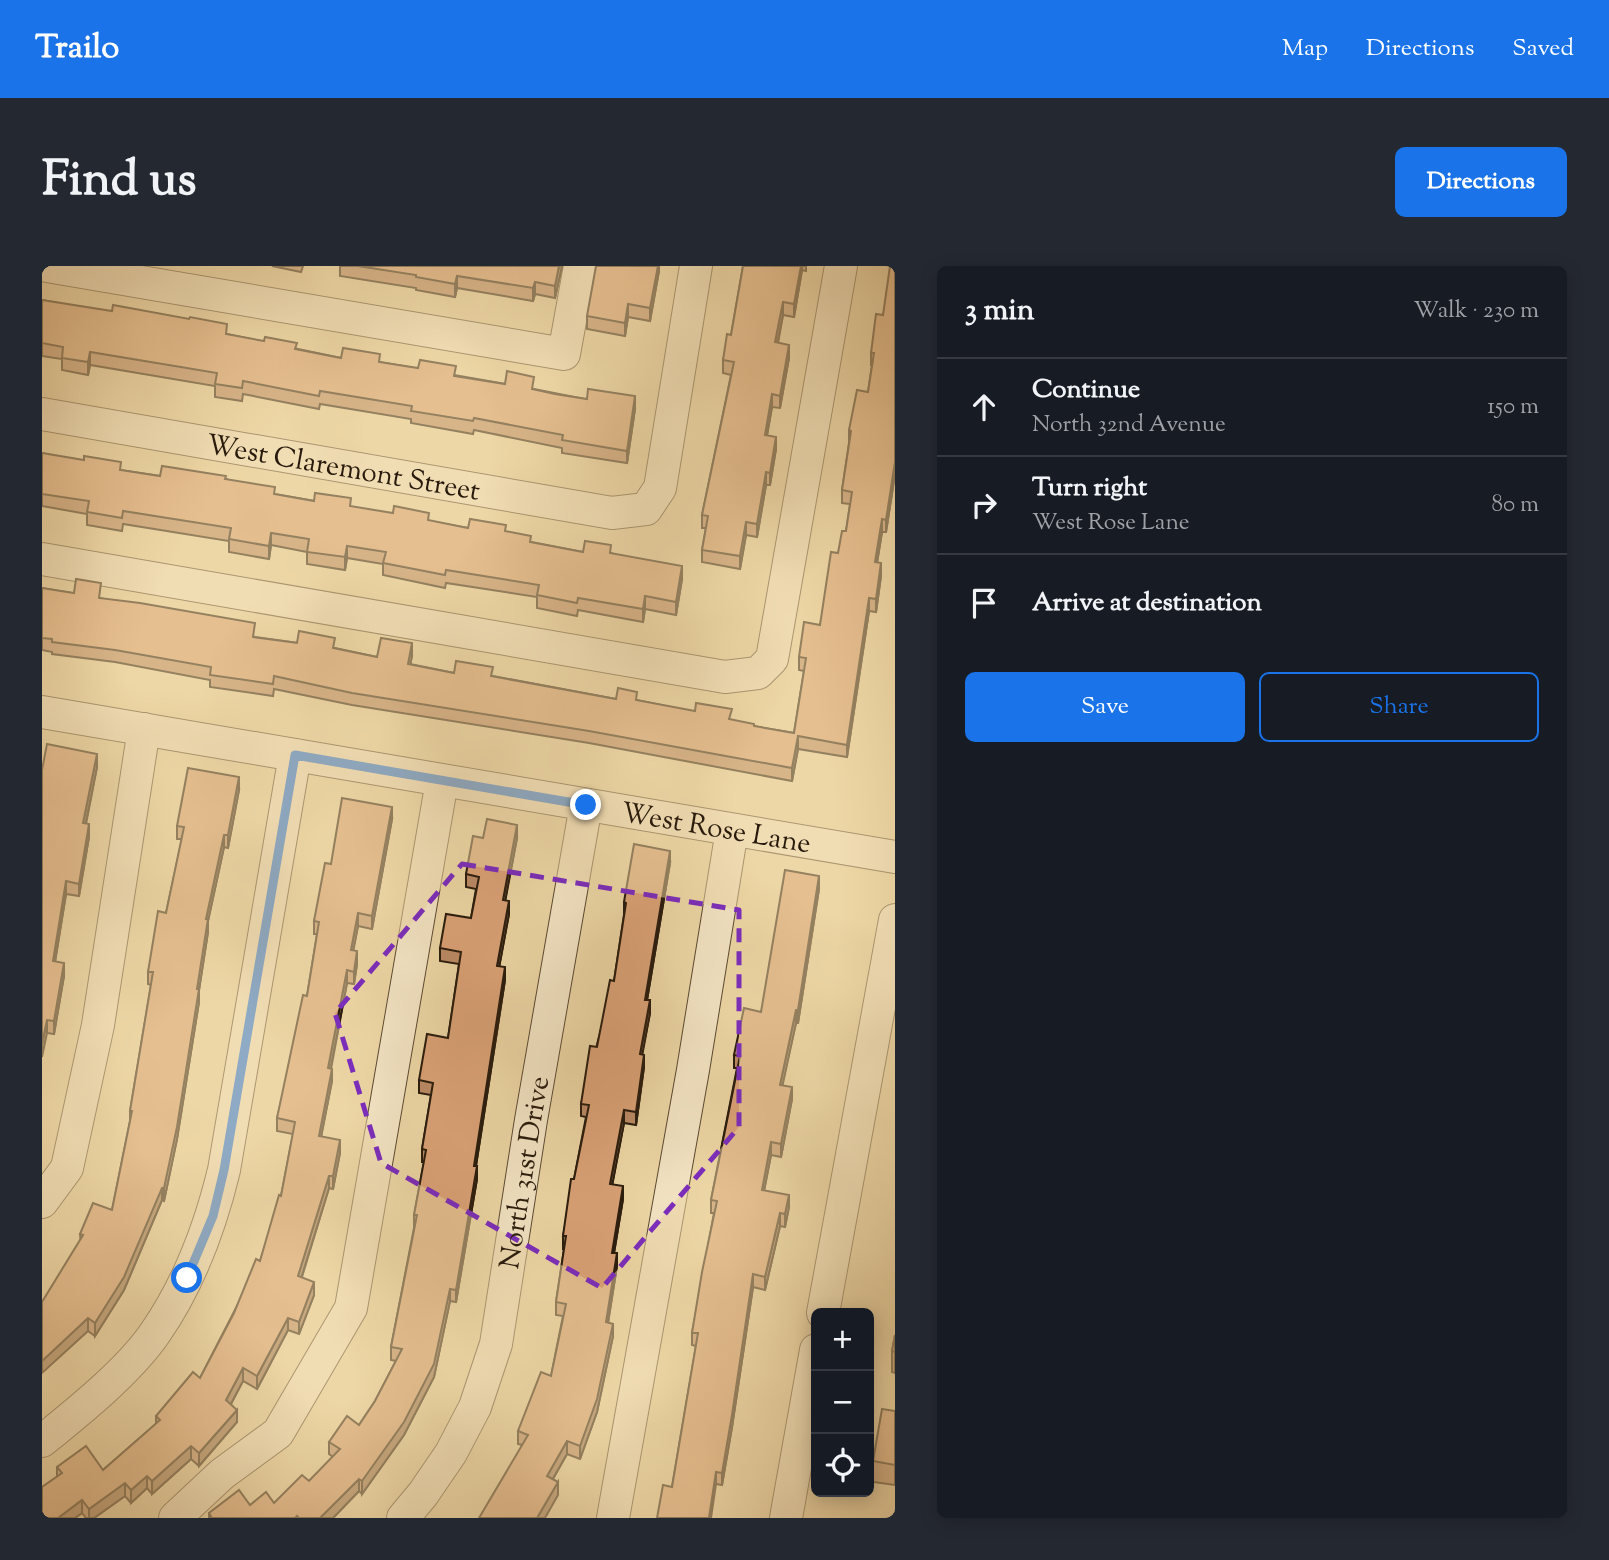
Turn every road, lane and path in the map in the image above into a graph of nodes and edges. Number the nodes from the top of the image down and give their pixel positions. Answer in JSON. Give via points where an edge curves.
{"nodes":[{"id":1,"x":47,"y":266,"type":"edge"},
{"id":2,"x":580,"y":266,"type":"edge"},
{"id":3,"x":696,"y":266,"type":"edge"},
{"id":4,"x":841,"y":266,"type":"edge"},
{"id":5,"x":42,"y":414,"type":"edge"},
{"id":6,"x":42,"y":559,"type":"edge"},
{"id":7,"x":42,"y":712,"type":"edge"},
{"id":8,"x":144,"y":729,"type":"junction"},
{"id":9,"x":295,"y":755,"type":"junction"},
{"id":10,"x":442,"y":781,"type":"junction"},
{"id":11,"x":586,"y":805,"type":"junction"},
{"id":12,"x":732,"y":830,"type":"junction"},
{"id":13,"x":895,"y":857,"type":"edge"},
{"id":14,"x":895,"y":920,"type":"edge"},
{"id":15,"x":42,"y":1202,"type":"edge"},
{"id":16,"x":824,"y":1308,"type":"edge"},
{"id":17,"x":812,"y":1371,"type":"edge"},
{"id":18,"x":42,"y":1441,"type":"edge"},
{"id":19,"x":176,"y":1518,"type":"edge"},
{"id":20,"x":403,"y":1518,"type":"edge"},
{"id":21,"x":613,"y":1518,"type":"edge"},
{"id":22,"x":786,"y":1518,"type":"edge"}],
"edges":[{"from":1,"to":2,"type":"street","via":[[564,354]]},
{"from":3,"to":5,"type":"street","name":"West Claremont Street","via":[[660,488],[646,509],[612,513]]},
{"from":4,"to":6,"type":"street","via":[[772,659],[758,673],[725,677]]},
{"from":7,"to":8,"type":"street","name":"West Rose Lane"},
{"from":8,"to":9,"type":"street","name":"West Rose Lane"},
{"from":8,"to":15,"type":"street","via":[[97,1024],[67,1168]]},
{"from":9,"to":10,"type":"street","name":"West Rose Lane"},
{"from":9,"to":18,"type":"street","via":[[213,1216],[187,1278],[154,1335],[111,1382]]},
{"from":10,"to":11,"type":"street","name":"West Rose Lane"},
{"from":10,"to":19,"type":"street","via":[[351,1308],[278,1433],[222,1474]]},
{"from":11,"to":12,"type":"street","name":"West Rose Lane"},
{"from":11,"to":20,"type":"street","name":"North 31st Drive","via":[[496,1344],[475,1407],[451,1453]]},
{"from":12,"to":13,"type":"street","name":"West Rose Lane"},
{"from":12,"to":21,"type":"street"},
{"from":14,"to":16,"type":"street"},
{"from":17,"to":22,"type":"street"}]}
